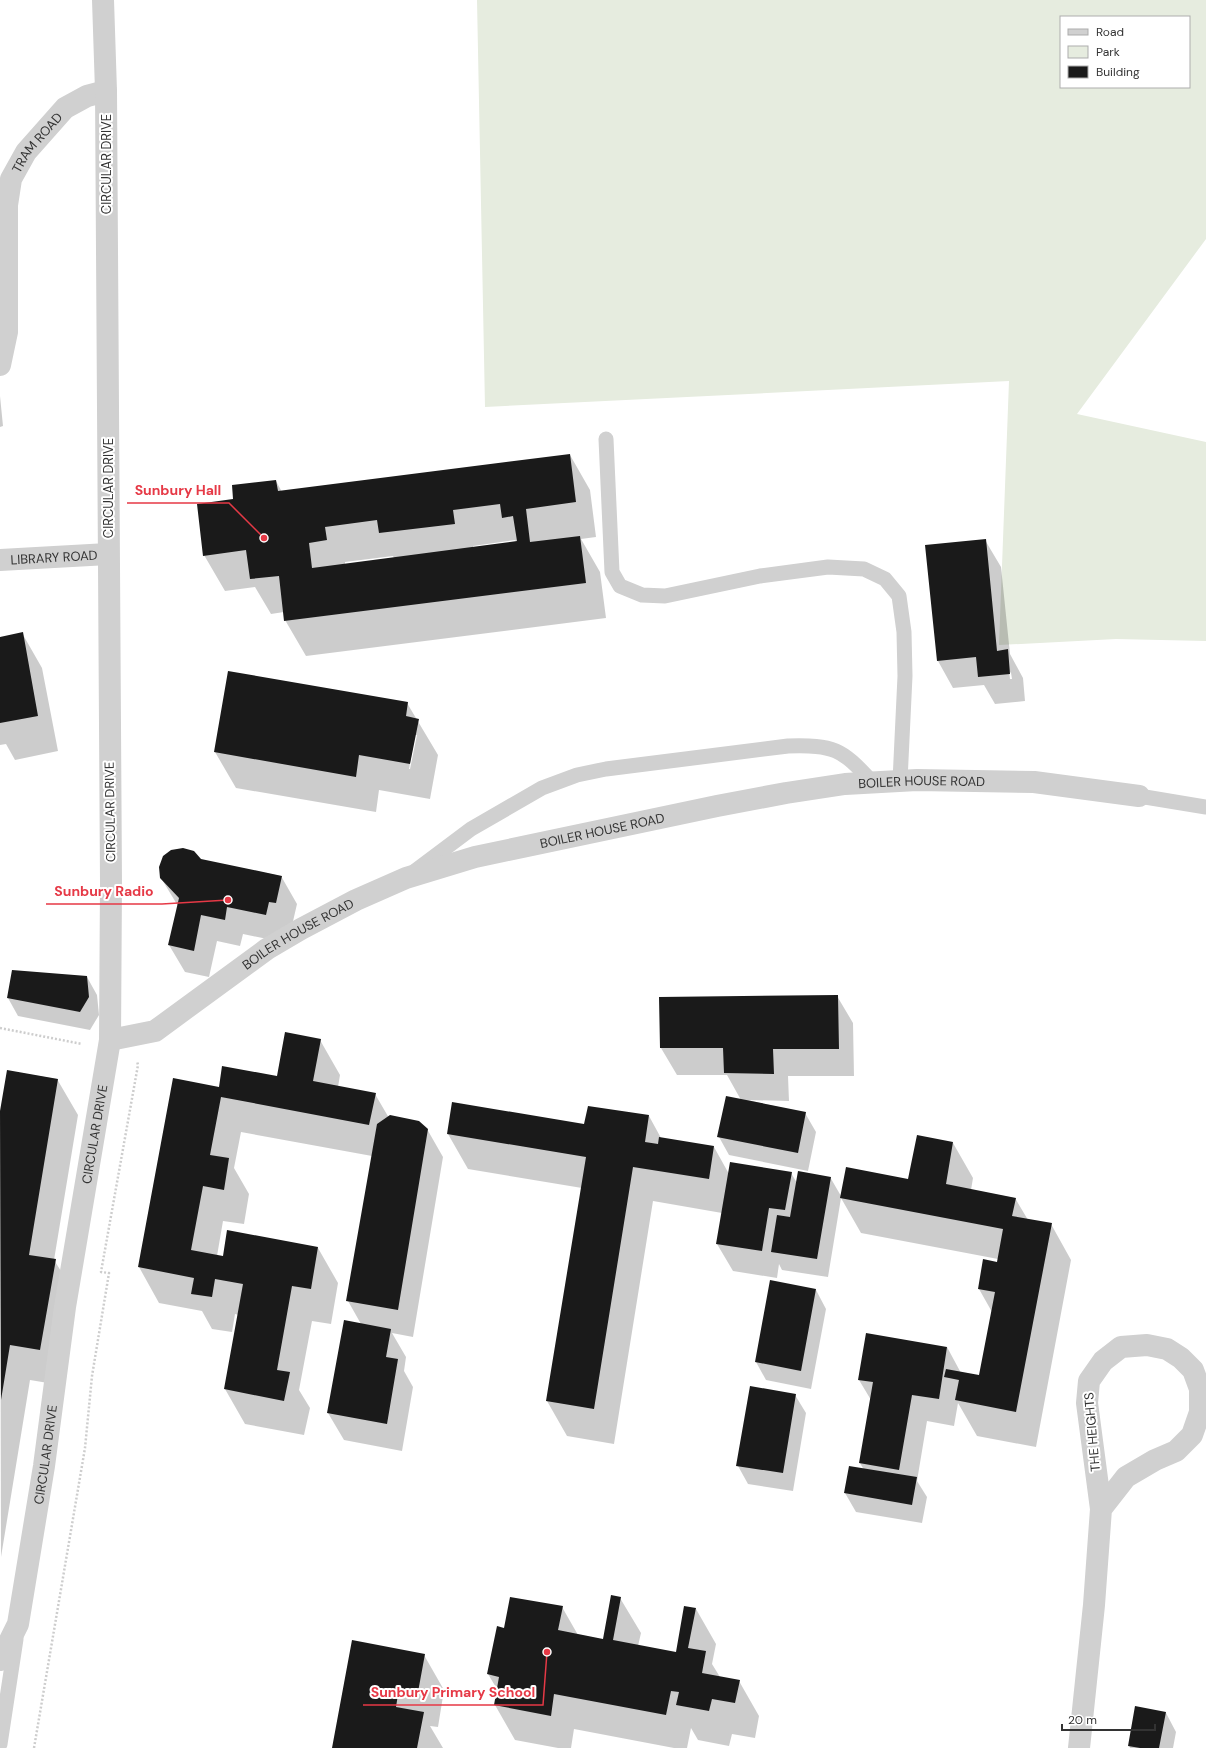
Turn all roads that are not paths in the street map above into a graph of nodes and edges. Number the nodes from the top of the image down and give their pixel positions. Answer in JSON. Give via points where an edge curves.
{"nodes":[{"id":1,"x":103,"y":0,"type":"edge"},
{"id":2,"x":106,"y":91,"type":"junction"},
{"id":3,"x":0,"y":365,"type":"edge"},
{"id":4,"x":606,"y":439,"type":"dead end"},
{"id":5,"x":108,"y":554,"type":"junction"},
{"id":6,"x":0,"y":560,"type":"edge"},
{"id":7,"x":900,"y":781,"type":"junction"},
{"id":8,"x":872,"y":782,"type":"junction"},
{"id":9,"x":1139,"y":796,"type":"joint"},
{"id":10,"x":1206,"y":806,"type":"edge"},
{"id":11,"x":406,"y":878,"type":"junction"},
{"id":12,"x":110,"y":1041,"type":"junction"},
{"id":13,"x":1100,"y":1509,"type":"junction"},
{"id":14,"x":18,"y":1624,"type":"junction"},
{"id":15,"x":0,"y":1660,"type":"edge"},
{"id":16,"x":0,"y":1744,"type":"edge"},
{"id":17,"x":1079,"y":1748,"type":"edge"}],
"edges":[{"from":1,"to":2,"type":"street","name":"CIRCULAR DRIVE"},
{"from":2,"to":3,"type":"street","name":"TRAM ROAD","via":[[87,96],[65,108],[26,152],[11,180],[7,205],[7,332]]},
{"from":2,"to":5,"type":"street","name":"CIRCULAR DRIVE"},
{"from":4,"to":7,"type":"lane","via":[[612,572],[620,586],[642,595],[666,596],[760,576],[828,567],[864,569],[885,579],[899,596],[904,632],[905,676]]},
{"from":5,"to":6,"type":"street","name":"LIBRARY ROAD"},
{"from":5,"to":12,"type":"street","name":"CIRCULAR DRIVE"},
{"from":7,"to":8,"type":"street","name":"BOILER HOUSE ROAD"},
{"from":7,"to":9,"type":"street","name":"BOILER HOUSE ROAD","via":[[1034,782]]},
{"from":8,"to":11,"type":"street","name":"BOILER HOUSE ROAD","via":[[793,791],[717,806],[482,855]]},
{"from":8,"to":11,"type":"lane","via":[[852,760],[834,749],[815,745],[788,746],[606,769],[577,775],[542,788],[471,829]]},
{"from":9,"to":10,"type":"lane"},
{"from":11,"to":12,"type":"street","name":"BOILER HOUSE ROAD","via":[[300,929],[247,962],[155,1031]]},
{"from":12,"to":14,"type":"street","name":"CIRCULAR DRIVE","via":[[65,1307],[44,1466]]},
{"from":13,"to":13,"type":"street","name":"THE HEIGHTS","via":[[1087,1403],[1089,1381],[1103,1361],[1121,1347],[1147,1345],[1167,1349],[1182,1358],[1193,1370],[1200,1389],[1200,1412],[1192,1435],[1176,1451],[1126,1477]]},
{"from":13,"to":17,"type":"street","name":"THE HEIGHTS","via":[[1094,1605]]},
{"from":14,"to":15,"type":"street","name":"CIRCULAR DRIVE"},
{"from":14,"to":16,"type":"lane"}]}
